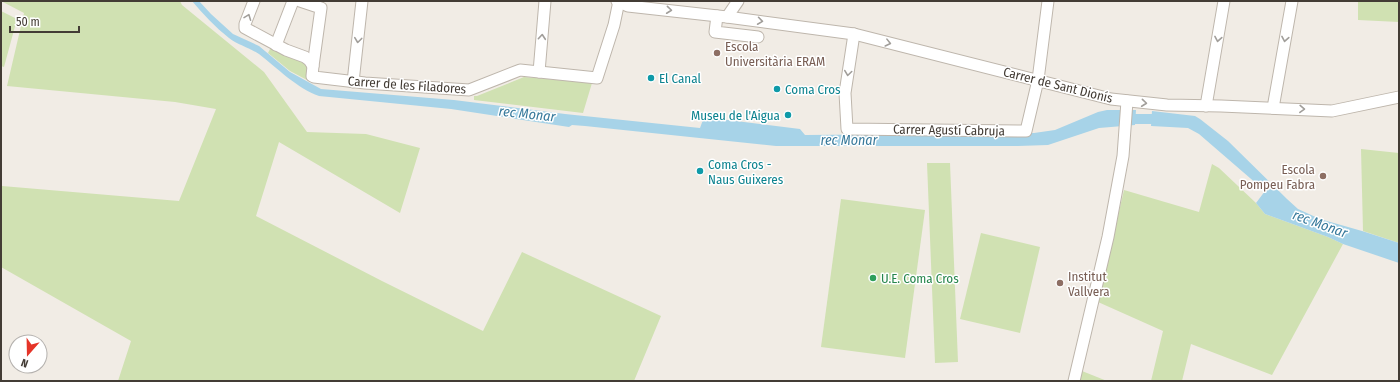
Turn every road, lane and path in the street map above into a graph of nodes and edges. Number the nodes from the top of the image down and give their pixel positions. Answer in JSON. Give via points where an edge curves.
{"nodes":[{"id":1,"x":254,"y":1,"type":"edge"},
{"id":2,"x":293,"y":1,"type":"edge"},
{"id":3,"x":300,"y":1,"type":"edge"},
{"id":4,"x":362,"y":1,"type":"edge"},
{"id":5,"x":545,"y":1,"type":"edge"},
{"id":6,"x":618,"y":1,"type":"edge"},
{"id":7,"x":738,"y":1,"type":"edge"},
{"id":8,"x":1048,"y":1,"type":"edge"},
{"id":9,"x":1224,"y":1,"type":"edge"},
{"id":10,"x":1292,"y":1,"type":"edge"},
{"id":11,"x":722,"y":16,"type":"junction"},
{"id":12,"x":854,"y":34,"type":"junction"},
{"id":13,"x":758,"y":37,"type":"dead end"},
{"id":14,"x":276,"y":45,"type":"junction"},
{"id":15,"x":313,"y":66,"type":"junction"},
{"id":16,"x":539,"y":72,"type":"junction"},
{"id":17,"x":1038,"y":80,"type":"junction"},
{"id":18,"x":353,"y":82,"type":"junction"},
{"id":19,"x":1399,"y":97,"type":"edge"},
{"id":20,"x":1127,"y":104,"type":"junction"},
{"id":21,"x":1206,"y":106,"type":"junction"},
{"id":22,"x":1273,"y":108,"type":"junction"},
{"id":23,"x":1074,"y":381,"type":"edge"}],
"edges":[{"from":14,"to":1,"type":"street","one_way":true,"via":[[245,28]]},
{"from":2,"to":14,"type":"street"},
{"from":3,"to":15,"type":"street","via":[[321,8]]},
{"from":4,"to":18,"type":"street","one_way":true},
{"from":16,"to":5,"type":"street","one_way":true},
{"from":6,"to":11,"type":"street","name":"Carrer de Sant Dionís","one_way":true,"via":[[628,6]]},
{"from":6,"to":16,"type":"street","name":"Carrer de les Filadores","via":[[614,26],[597,78]]},
{"from":7,"to":11,"type":"street"},
{"from":8,"to":17,"type":"street"},
{"from":9,"to":21,"type":"street","one_way":true},
{"from":10,"to":22,"type":"street","one_way":true},
{"from":11,"to":12,"type":"street","name":"Carrer de Sant Dionís","one_way":true},
{"from":11,"to":13,"type":"street","via":[[715,32]]},
{"from":12,"to":17,"type":"street","name":"Carrer de Sant Dionís","one_way":true},
{"from":12,"to":17,"type":"street","name":"Carrer Agustí Cabruja","one_way":true,"via":[[845,93],[847,129],[1026,131]]},
{"from":14,"to":15,"type":"street","via":[[305,57]]},
{"from":15,"to":18,"type":"street","name":"Carrer de les Filadores","via":[[314,77]]},
{"from":16,"to":18,"type":"street","name":"Carrer de les Filadores","via":[[520,70],[469,90]]},
{"from":17,"to":20,"type":"street","name":"Carrer de Sant Dionís"},
{"from":22,"to":19,"type":"street","name":"Carrer de Sant Dionís","one_way":true,"via":[[1332,111]]},
{"from":20,"to":21,"type":"street","name":"Carrer de Sant Dionís","one_way":true},
{"from":20,"to":23,"type":"street","via":[[1123,156],[1108,237]]},
{"from":21,"to":22,"type":"street","name":"Carrer de Sant Dionís"}]}
